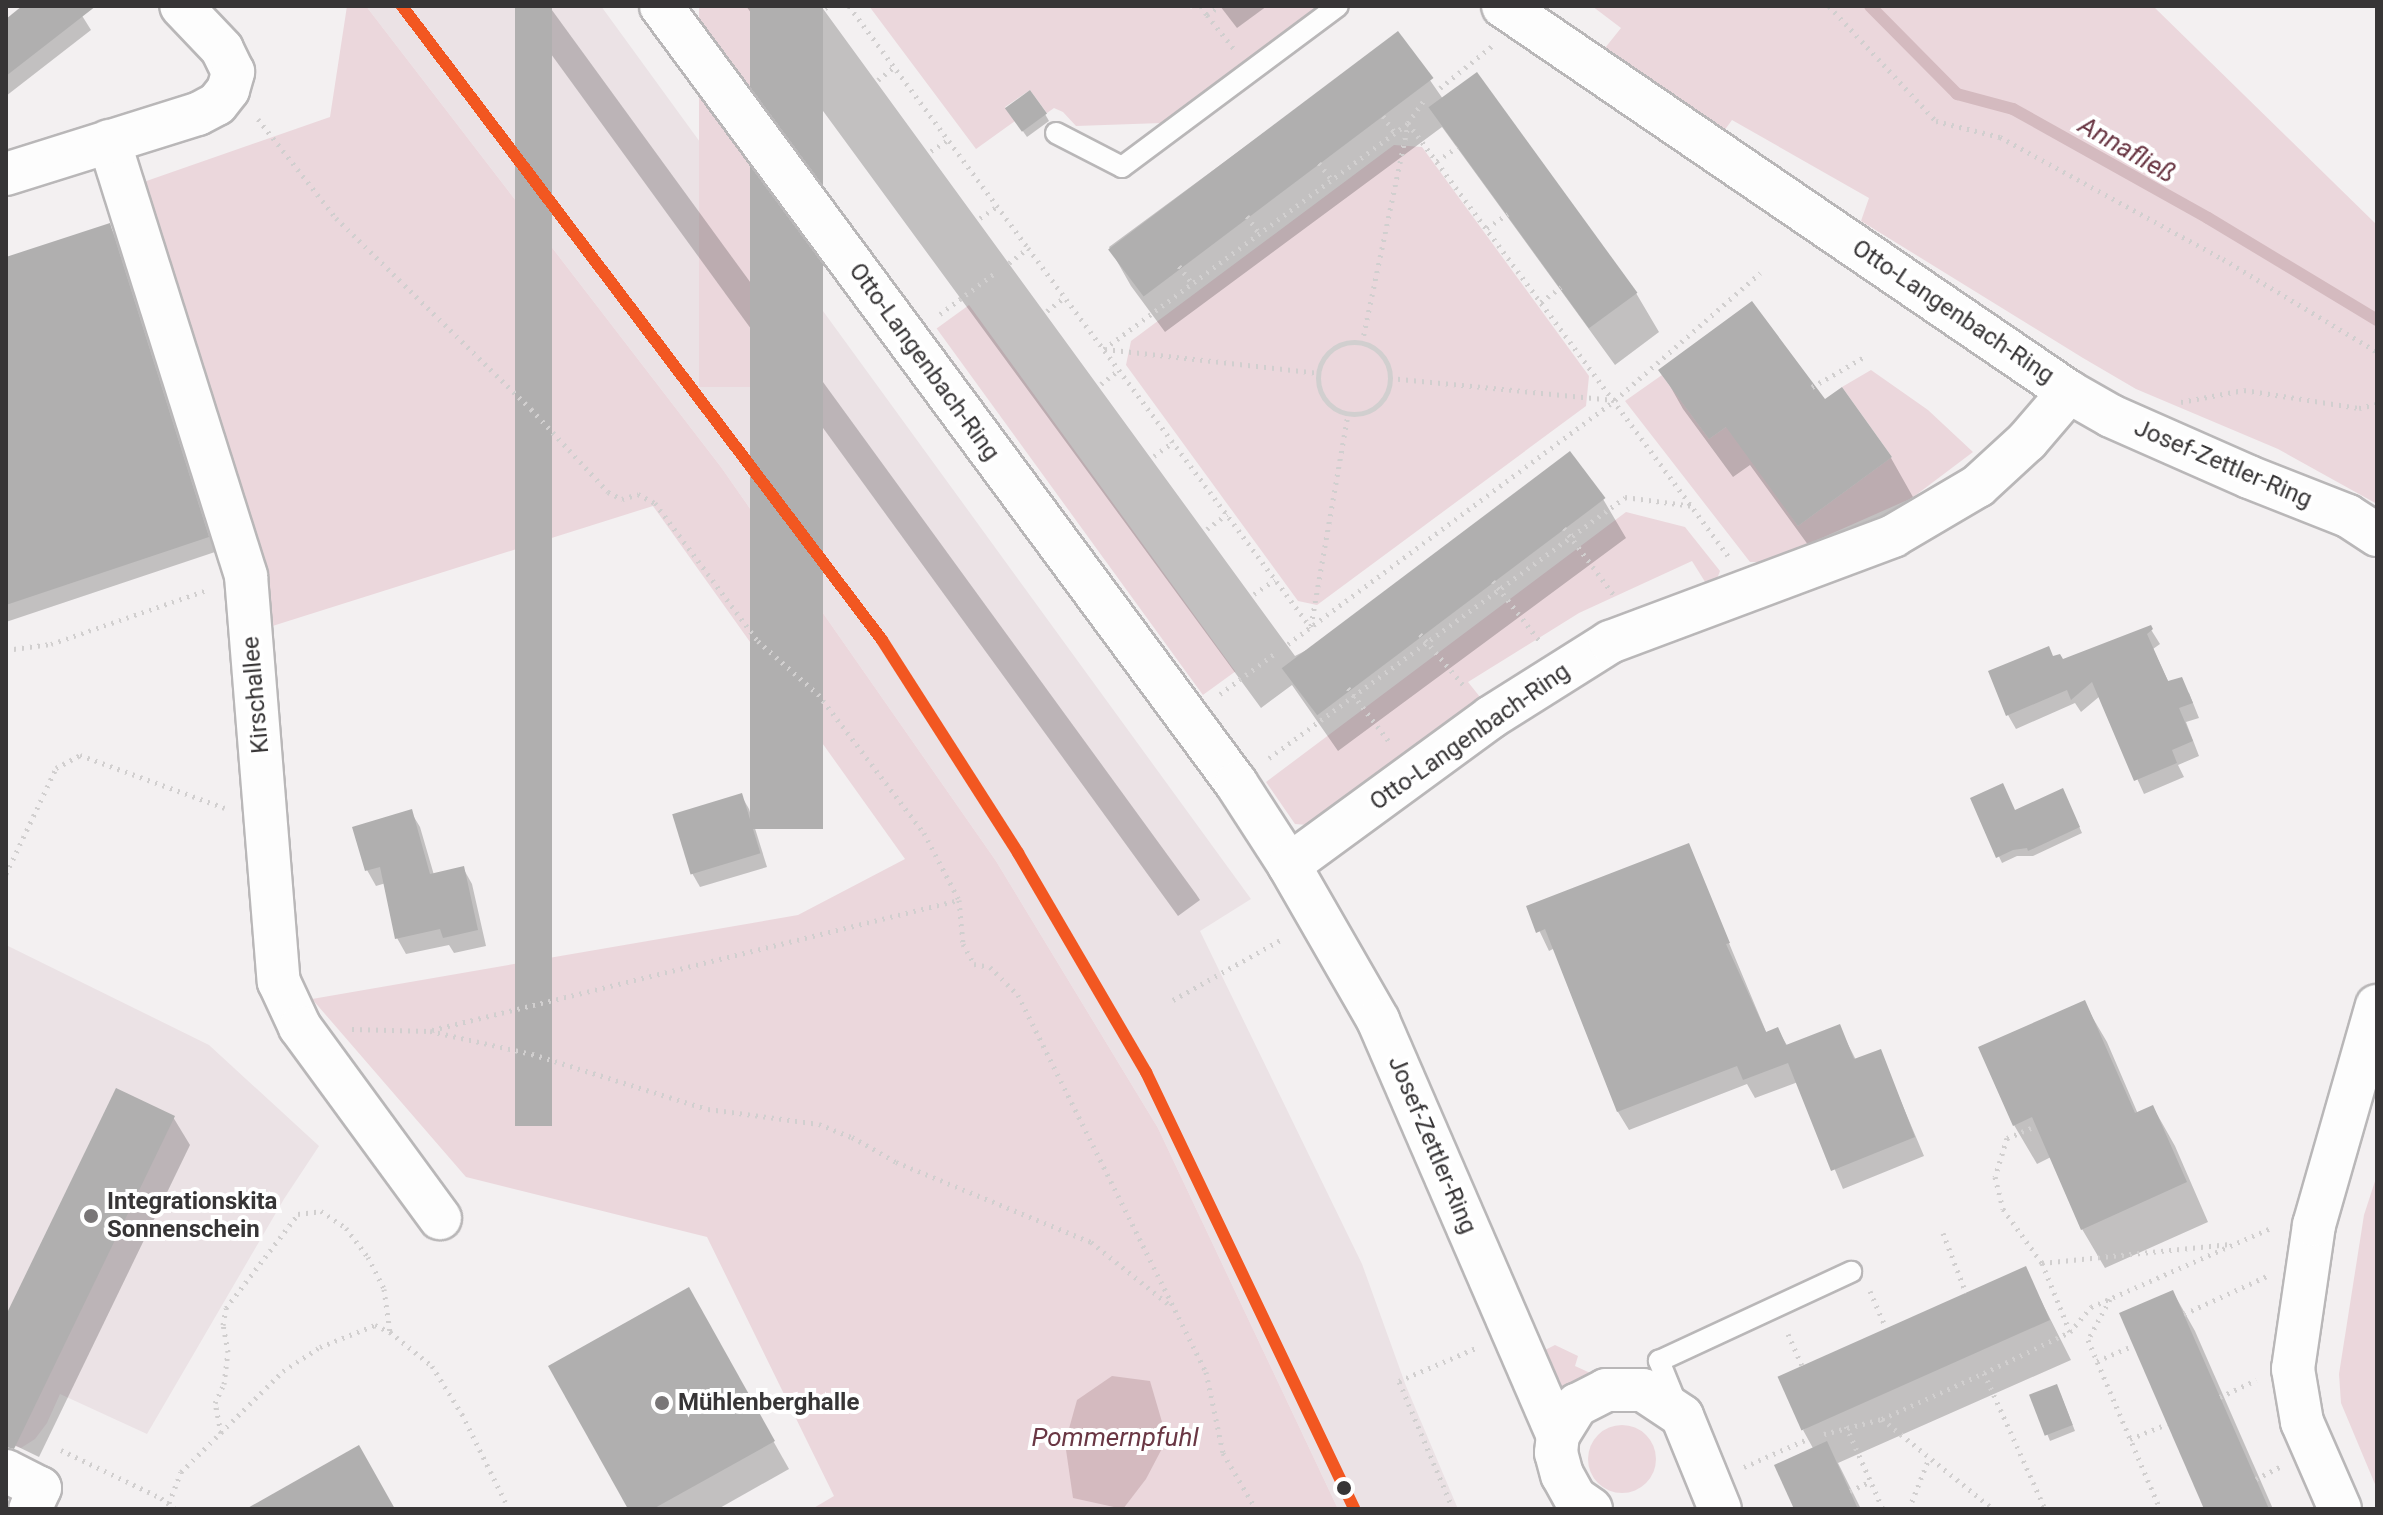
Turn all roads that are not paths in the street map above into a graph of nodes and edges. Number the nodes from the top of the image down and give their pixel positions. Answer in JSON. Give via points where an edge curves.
{"nodes":[{"id":1,"x":181,"y":6,"type":"edge"},
{"id":2,"x":661,"y":6,"type":"edge"},
{"id":3,"x":1338,"y":6,"type":"edge"},
{"id":4,"x":1511,"y":13,"type":"edge"},
{"id":5,"x":1056,"y":133,"type":"dead end"},
{"id":6,"x":109,"y":141,"type":"junction"},
{"id":7,"x":6,"y":174,"type":"edge"},
{"id":8,"x":2069,"y":392,"type":"junction"},
{"id":9,"x":2377,"y":535,"type":"edge"},
{"id":10,"x":1289,"y":865,"type":"junction"},
{"id":11,"x":2377,"y":1006,"type":"edge"},
{"id":12,"x":440,"y":1218,"type":"dead end"},
{"id":13,"x":1851,"y":1272,"type":"dead end"},
{"id":14,"x":1682,"y":1416,"type":"junction"},
{"id":15,"x":1558,"y":1435,"type":"junction"},
{"id":16,"x":6,"y":1471,"type":"edge"},
{"id":17,"x":1714,"y":1496,"type":"edge"},
{"id":18,"x":30,"y":1509,"type":"edge"},
{"id":19,"x":1591,"y":1509,"type":"edge"},
{"id":20,"x":2340,"y":1509,"type":"edge"}],
"edges":[{"from":1,"to":6,"type":"street","via":[[222,49],[233,72],[228,90],[217,104],[198,114]]},
{"from":2,"to":10,"type":"street","name":"Otto-Langenbach-Ring","via":[[1236,783]]},
{"from":3,"to":5,"type":"lane","via":[[1122,167]]},
{"from":4,"to":8,"type":"street","name":"Otto-Langenbach-Ring"},
{"from":6,"to":7,"type":"street"},
{"from":6,"to":12,"type":"street","name":"Kirschallee","via":[[246,576],[279,982],[300,1027]]},
{"from":8,"to":9,"type":"street","name":"Josef-Zettler-Ring","via":[[2111,416],[2348,516]]},
{"from":8,"to":10,"type":"street","name":"Otto-Langenbach-Ring","via":[[1978,486],[1893,536],[1610,642],[1491,717]]},
{"from":10,"to":15,"type":"street","name":"Josef-Zettler-Ring","via":[[1378,1020]]},
{"from":11,"to":20,"type":"street","via":[[2312,1241],[2293,1369],[2302,1422]]},
{"from":13,"to":14,"type":"lane","via":[[1659,1361]]},
{"from":14,"to":15,"type":"street","via":[[1643,1390],[1606,1390],[1577,1405]]},
{"from":14,"to":17,"type":"street"},
{"from":15,"to":19,"type":"street","name":"Josef-Zettler-Ring","via":[[1562,1475],[1575,1498]]},
{"from":16,"to":18,"type":"street","via":[[40,1488]]}]}
